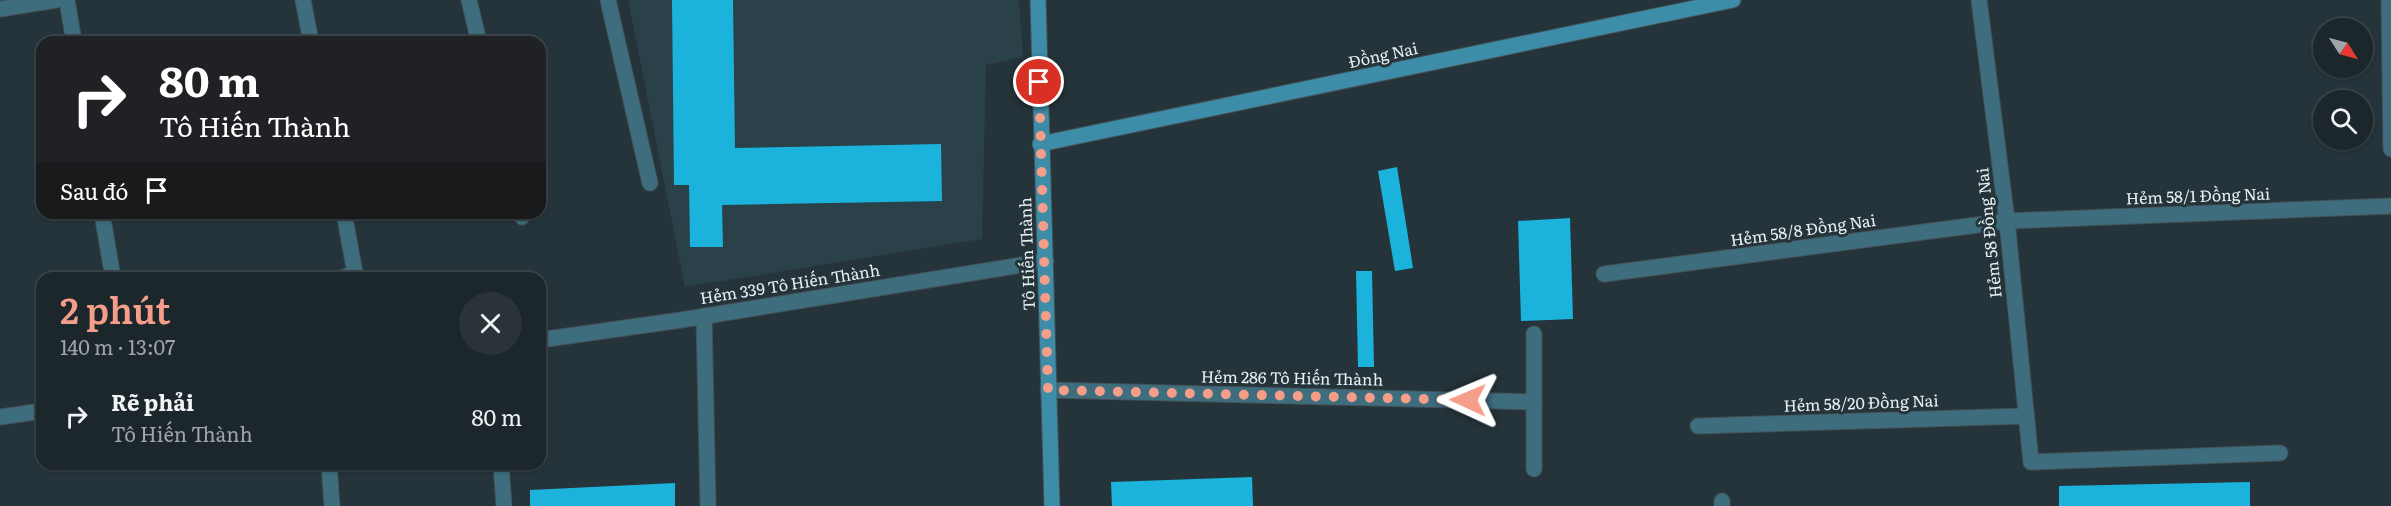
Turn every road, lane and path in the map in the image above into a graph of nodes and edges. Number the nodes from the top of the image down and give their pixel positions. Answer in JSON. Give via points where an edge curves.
{"nodes":[{"id":1,"x":57,"y":0,"type":"edge"},
{"id":2,"x":67,"y":0,"type":"edge"},
{"id":3,"x":303,"y":0,"type":"edge"},
{"id":4,"x":469,"y":0,"type":"edge"},
{"id":5,"x":608,"y":0,"type":"edge"},
{"id":6,"x":1038,"y":0,"type":"edge"},
{"id":7,"x":1733,"y":0,"type":"edge"},
{"id":8,"x":1979,"y":0,"type":"edge"},
{"id":9,"x":2389,"y":0,"type":"edge"},
{"id":10,"x":0,"y":9,"type":"edge"},
{"id":11,"x":73,"y":36,"type":"edge"},
{"id":12,"x":310,"y":36,"type":"edge"},
{"id":13,"x":478,"y":36,"type":"edge"},
{"id":14,"x":1040,"y":144,"type":"junction"},
{"id":15,"x":2391,"y":149,"type":"edge"},
{"id":16,"x":650,"y":183,"type":"dead end"},
{"id":17,"x":2391,"y":206,"type":"edge"},
{"id":18,"x":103,"y":219,"type":"edge"},
{"id":19,"x":345,"y":219,"type":"edge"},
{"id":20,"x":2007,"y":221,"type":"junction"},
{"id":21,"x":1046,"y":261,"type":"junction"},
{"id":22,"x":112,"y":272,"type":"edge"},
{"id":23,"x":355,"y":272,"type":"edge"},
{"id":24,"x":1604,"y":274,"type":"dead end"},
{"id":25,"x":704,"y":316,"type":"junction"},
{"id":26,"x":1534,"y":334,"type":"dead end"},
{"id":27,"x":546,"y":339,"type":"edge"},
{"id":28,"x":1048,"y":390,"type":"junction"},
{"id":29,"x":1534,"y":402,"type":"junction"},
{"id":30,"x":36,"y":412,"type":"edge"},
{"id":31,"x":2026,"y":416,"type":"junction"},
{"id":32,"x":0,"y":417,"type":"edge"},
{"id":33,"x":1698,"y":426,"type":"dead end"},
{"id":34,"x":2280,"y":453,"type":"dead end"},
{"id":35,"x":329,"y":470,"type":"edge"},
{"id":36,"x":501,"y":470,"type":"edge"},
{"id":37,"x":1534,"y":470,"type":"dead end"},
{"id":38,"x":332,"y":506,"type":"edge"},
{"id":39,"x":504,"y":506,"type":"edge"},
{"id":40,"x":708,"y":506,"type":"edge"},
{"id":41,"x":1052,"y":506,"type":"edge"}],
"edges":[{"from":1,"to":10,"type":"street"},
{"from":2,"to":11,"type":"street"},
{"from":3,"to":12,"type":"street"},
{"from":4,"to":13,"type":"street"},
{"from":5,"to":16,"type":"street"},
{"from":6,"to":14,"type":"street","name":"Tô Hiến Thành"},
{"from":7,"to":14,"type":"street","name":"Đồng Nai"},
{"from":8,"to":20,"type":"street","name":"Hẻm 58 Đồng Nai"},
{"from":9,"to":15,"type":"street"},
{"from":14,"to":21,"type":"street","name":"Tô Hiến Thành"},
{"from":17,"to":20,"type":"street","name":"Hẻm 58/1 Đồng Nai"},
{"from":18,"to":22,"type":"street"},
{"from":19,"to":23,"type":"street"},
{"from":20,"to":24,"type":"street","name":"Hẻm 58/8 Đồng Nai"},
{"from":20,"to":31,"type":"street","name":"Hẻm 58 Đồng Nai"},
{"from":21,"to":25,"type":"street","name":"Hẻm 339 Tô Hiến Thành"},
{"from":21,"to":28,"type":"street","name":"Tô Hiến Thành"},
{"from":25,"to":27,"type":"street","name":"Hẻm 339 Tô Hiến Thành"},
{"from":25,"to":40,"type":"street"},
{"from":26,"to":29,"type":"street"},
{"from":28,"to":29,"type":"street","name":"Hẻm 286 Tô Hiến Thành"},
{"from":28,"to":41,"type":"street","name":"Tô Hiến Thành"},
{"from":29,"to":37,"type":"street"},
{"from":30,"to":32,"type":"street"},
{"from":31,"to":33,"type":"street","name":"Hẻm 58/20 Đồng Nai"},
{"from":31,"to":34,"type":"street","name":"Hẻm 58 Đồng Nai","via":[[2031,462]]},
{"from":35,"to":38,"type":"street"},
{"from":36,"to":39,"type":"street"}]}
